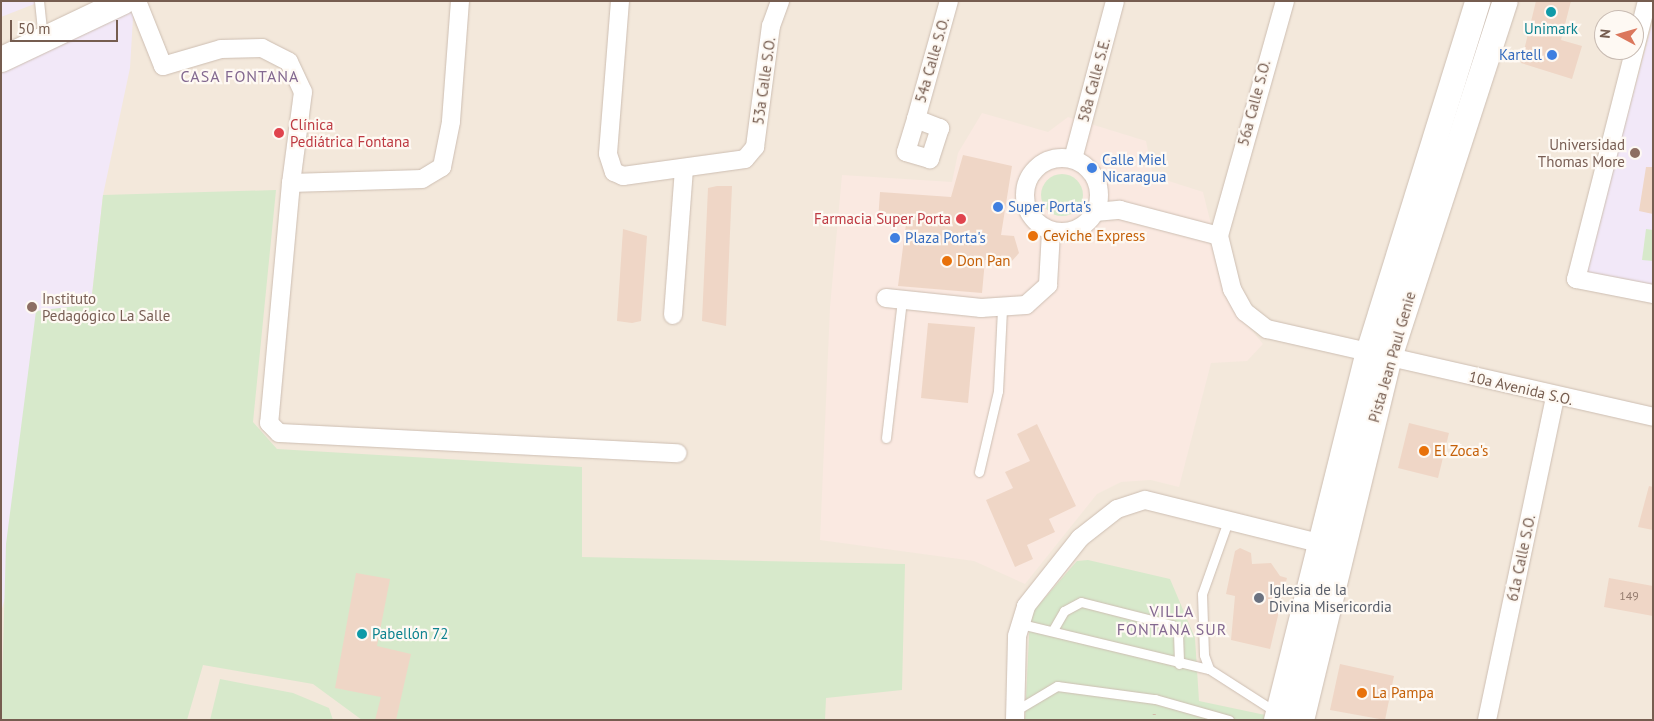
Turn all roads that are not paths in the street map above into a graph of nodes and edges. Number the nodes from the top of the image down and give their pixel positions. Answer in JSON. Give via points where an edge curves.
{"nodes":[{"id":1,"x":39,"y":1,"type":"edge"},
{"id":2,"x":123,"y":1,"type":"edge"},
{"id":3,"x":137,"y":1,"type":"edge"},
{"id":4,"x":460,"y":1,"type":"edge"},
{"id":5,"x":620,"y":1,"type":"edge"},
{"id":6,"x":780,"y":1,"type":"edge"},
{"id":7,"x":948,"y":1,"type":"edge"},
{"id":8,"x":1115,"y":1,"type":"edge"},
{"id":9,"x":1285,"y":1,"type":"edge"},
{"id":10,"x":1477,"y":1,"type":"edge"},
{"id":11,"x":1505,"y":1,"type":"edge"},
{"id":12,"x":1647,"y":1,"type":"edge"},
{"id":13,"x":43,"y":40,"type":"junction"},
{"id":14,"x":1,"y":59,"type":"edge"},
{"id":15,"x":916,"y":119,"type":"dead end"},
{"id":16,"x":1073,"y":158,"type":"junction"},
{"id":17,"x":684,"y":170,"type":"junction"},
{"id":18,"x":291,"y":183,"type":"junction"},
{"id":19,"x":1095,"y":212,"type":"junction"},
{"id":20,"x":1051,"y":231,"type":"junction"},
{"id":21,"x":1219,"y":236,"type":"junction"},
{"id":22,"x":1653,"y":294,"type":"edge"},
{"id":23,"x":894,"y":299,"type":"joint"},
{"id":24,"x":1002,"y":309,"type":"junction"},
{"id":25,"x":673,"y":314,"type":"dead end"},
{"id":26,"x":1378,"y":354,"type":"junction"},
{"id":27,"x":1555,"y":396,"type":"junction"},
{"id":28,"x":1653,"y":417,"type":"edge"},
{"id":29,"x":886,"y":438,"type":"dead end"},
{"id":30,"x":677,"y":453,"type":"dead end"},
{"id":31,"x":979,"y":472,"type":"dead end"},
{"id":32,"x":1228,"y":521,"type":"junction"},
{"id":33,"x":1331,"y":546,"type":"junction"},
{"id":34,"x":1020,"y":624,"type":"junction"},
{"id":35,"x":1053,"y":630,"type":"junction"},
{"id":36,"x":1179,"y":664,"type":"junction"},
{"id":37,"x":1209,"y":669,"type":"junction"},
{"id":38,"x":1015,"y":715,"type":"edge"},
{"id":39,"x":1286,"y":718,"type":"edge"},
{"id":40,"x":1229,"y":720,"type":"edge"},
{"id":41,"x":1487,"y":720,"type":"edge"}],
"edges":[{"from":1,"to":13,"type":"lane"},
{"from":2,"to":13,"type":"main road"},
{"from":3,"to":18,"type":"street","via":[[163,66],[221,49],[246,48],[262,48],[288,62],[303,92]]},
{"from":4,"to":18,"type":"street","via":[[451,122],[442,167],[422,179]]},
{"from":5,"to":17,"type":"street","via":[[608,154],[614,172],[624,176]]},
{"from":6,"to":17,"type":"street","name":"53a Calle S.O.","via":[[771,26],[755,147],[745,159]]},
{"from":7,"to":15,"type":"street","name":"54a Calle S.O."},
{"from":8,"to":16,"type":"street","name":"58a Calle S.E."},
{"from":9,"to":21,"type":"street","name":"56a Calle S.O."},
{"from":10,"to":26,"type":"main road","name":"Pista Jean Paul Genie"},
{"from":11,"to":26,"type":"main road","name":"Pista Jean Paul Genie"},
{"from":12,"to":22,"type":"street","via":[[1576,278]]},
{"from":13,"to":14,"type":"main road"},
{"from":16,"to":19,"type":"street","via":[[1094,174],[1098,186]]},
{"from":16,"to":20,"type":"street","via":[[1047,160],[1028,177],[1025,196],[1030,215]]},
{"from":17,"to":25,"type":"street"},
{"from":18,"to":30,"type":"street","via":[[270,422],[279,433]]},
{"from":19,"to":20,"type":"street","via":[[1076,230]]},
{"from":19,"to":21,"type":"street","via":[[1120,210]]},
{"from":20,"to":24,"type":"street","via":[[1048,285],[1026,305]]},
{"from":21,"to":26,"type":"street","name":"10a Avenida S.O.","via":[[1232,289],[1245,312],[1267,329]]},
{"from":23,"to":24,"type":"street"},
{"from":23,"to":29,"type":"lane"},
{"from":24,"to":31,"type":"lane","via":[[998,391]]},
{"from":26,"to":27,"type":"street","name":"10a Avenida S.O."},
{"from":26,"to":33,"type":"main road","name":"Pista Jean Paul Genie"},
{"from":27,"to":28,"type":"street","name":"10a Avenida S.O."},
{"from":27,"to":41,"type":"street","name":"61a Calle S.O."},
{"from":32,"to":33,"type":"street"},
{"from":32,"to":34,"type":"street","via":[[1145,500],[1117,509],[1080,538],[1026,606]]},
{"from":32,"to":37,"type":"lane","via":[[1202,594],[1204,655]]},
{"from":33,"to":39,"type":"main road","name":"Pista Jean Paul Genie"},
{"from":34,"to":35,"type":"lane"},
{"from":34,"to":38,"type":"street"},
{"from":35,"to":36,"type":"lane"},
{"from":35,"to":36,"type":"lane","via":[[1064,611],[1081,602],[1172,625],[1178,633]]},
{"from":36,"to":37,"type":"lane"},
{"from":37,"to":39,"type":"lane"},
{"from":38,"to":40,"type":"lane","via":[[1057,686],[1155,699]]}]}
